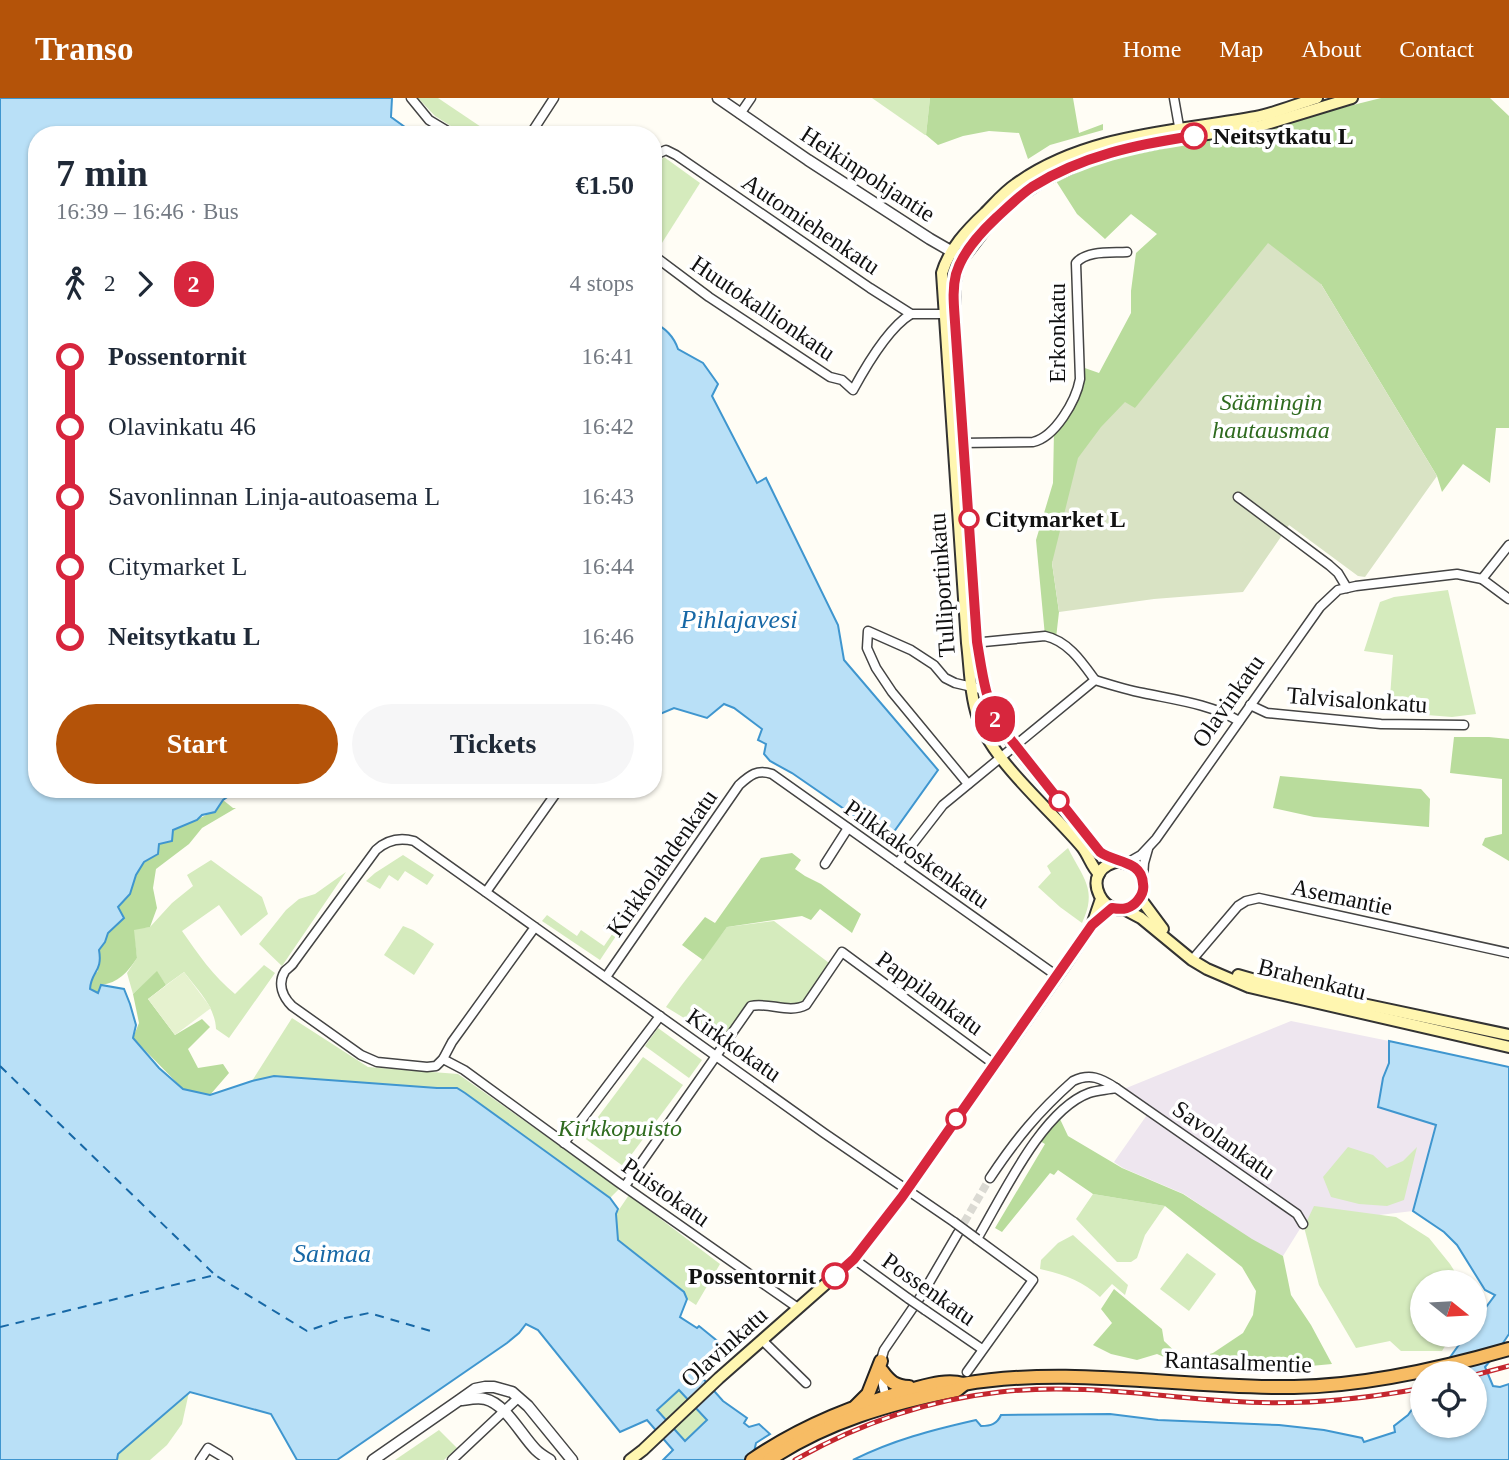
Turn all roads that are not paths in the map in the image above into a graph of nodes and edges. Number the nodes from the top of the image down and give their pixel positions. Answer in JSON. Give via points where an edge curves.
{"nodes":[{"id":1,"x":554,"y":98,"type":"edge"},
{"id":2,"x":718,"y":98,"type":"edge"},
{"id":3,"x":751,"y":98,"type":"edge"},
{"id":4,"x":1174,"y":98,"type":"edge"},
{"id":5,"x":1317,"y":98,"type":"edge"},
{"id":6,"x":1352,"y":98,"type":"edge"},
{"id":7,"x":412,"y":99,"type":"edge"},
{"id":8,"x":740,"y":114,"type":"junction"},
{"id":9,"x":439,"y":126,"type":"edge"},
{"id":10,"x":536,"y":126,"type":"edge"},
{"id":11,"x":1180,"y":133,"type":"junction"},
{"id":12,"x":662,"y":151,"type":"edge"},
{"id":13,"x":951,"y":251,"type":"junction"},
{"id":14,"x":1127,"y":252,"type":"dead end"},
{"id":15,"x":963,"y":258,"type":"junction"},
{"id":16,"x":662,"y":262,"type":"edge"},
{"id":17,"x":911,"y":314,"type":"junction"},
{"id":18,"x":949,"y":314,"type":"junction"},
{"id":19,"x":958,"y":443,"type":"junction"},
{"id":20,"x":1238,"y":496,"type":"dead end"},
{"id":21,"x":1509,"y":545,"type":"edge"},
{"id":22,"x":1482,"y":579,"type":"junction"},
{"id":23,"x":1347,"y":588,"type":"junction"},
{"id":24,"x":1509,"y":599,"type":"edge"},
{"id":25,"x":972,"y":643,"type":"junction"},
{"id":26,"x":1095,"y":680,"type":"junction"},
{"id":27,"x":972,"y":687,"type":"junction"},
{"id":28,"x":985,"y":690,"type":"junction"},
{"id":29,"x":1250,"y":705,"type":"junction"},
{"id":30,"x":1239,"y":721,"type":"junction"},
{"id":31,"x":1464,"y":725,"type":"dead end"},
{"id":32,"x":1015,"y":747,"type":"junction"},
{"id":33,"x":1001,"y":758,"type":"junction"},
{"id":34,"x":752,"y":773,"type":"joint"},
{"id":35,"x":968,"y":784,"type":"junction"},
{"id":36,"x":553,"y":798,"type":"edge"},
{"id":37,"x":848,"y":828,"type":"junction"},
{"id":38,"x":1149,"y":846,"type":"junction"},
{"id":39,"x":1124,"y":862,"type":"junction"},
{"id":40,"x":898,"y":863,"type":"junction"},
{"id":41,"x":825,"y":864,"type":"dead end"},
{"id":42,"x":1099,"y":874,"type":"junction"},
{"id":43,"x":1143,"y":879,"type":"junction"},
{"id":44,"x":486,"y":892,"type":"junction"},
{"id":45,"x":1140,"y":898,"type":"junction"},
{"id":46,"x":1101,"y":899,"type":"junction"},
{"id":47,"x":1118,"y":908,"type":"junction"},
{"id":48,"x":1092,"y":925,"type":"junction"},
{"id":49,"x":535,"y":927,"type":"junction"},
{"id":50,"x":1509,"y":953,"type":"edge"},
{"id":51,"x":1194,"y":958,"type":"junction"},
{"id":52,"x":1057,"y":976,"type":"junction"},
{"id":53,"x":606,"y":977,"type":"junction"},
{"id":54,"x":660,"y":1016,"type":"junction"},
{"id":55,"x":1509,"y":1035,"type":"edge"},
{"id":56,"x":1509,"y":1046,"type":"edge"},
{"id":57,"x":717,"y":1055,"type":"junction"},
{"id":58,"x":443,"y":1059,"type":"junction"},
{"id":59,"x":994,"y":1064,"type":"junction"},
{"id":60,"x":1088,"y":1076,"type":"junction"},
{"id":61,"x":1118,"y":1090,"type":"junction"},
{"id":62,"x":1090,"y":1093,"type":"junction"},
{"id":63,"x":564,"y":1143,"type":"junction"},
{"id":64,"x":990,"y":1178,"type":"tunnel mouth"},
{"id":65,"x":625,"y":1186,"type":"junction"},
{"id":66,"x":907,"y":1190,"type":"junction"},
{"id":67,"x":1303,"y":1224,"type":"dead end"},
{"id":68,"x":958,"y":1233,"type":"tunnel mouth"},
{"id":69,"x":977,"y":1239,"type":"junction"},
{"id":70,"x":854,"y":1259,"type":"junction"},
{"id":71,"x":798,"y":1308,"type":"junction"},
{"id":72,"x":762,"y":1340,"type":"junction"},
{"id":73,"x":982,"y":1349,"type":"junction"},
{"id":74,"x":1509,"y":1349,"type":"edge"},
{"id":75,"x":881,"y":1366,"type":"junction"},
{"id":76,"x":966,"y":1380,"type":"junction"},
{"id":77,"x":806,"y":1383,"type":"dead end"},
{"id":78,"x":923,"y":1387,"type":"junction"},
{"id":79,"x":518,"y":1398,"type":"junction"},
{"id":80,"x":458,"y":1401,"type":"junction"},
{"id":81,"x":887,"y":1401,"type":"junction"},
{"id":82,"x":856,"y":1407,"type":"junction"},
{"id":83,"x":503,"y":1411,"type":"junction"},
{"id":84,"x":770,"y":1455,"type":"edge"},
{"id":85,"x":200,"y":1460,"type":"edge"},
{"id":86,"x":228,"y":1460,"type":"edge"},
{"id":87,"x":373,"y":1460,"type":"edge"},
{"id":88,"x":452,"y":1460,"type":"edge"},
{"id":89,"x":550,"y":1460,"type":"edge"},
{"id":90,"x":572,"y":1460,"type":"edge"},
{"id":91,"x":630,"y":1460,"type":"edge"},
{"id":92,"x":752,"y":1460,"type":"edge"}],
"edges":[{"from":1,"to":10,"type":"street"},
{"from":2,"to":8,"type":"street","name":"Heikinpohjantie"},
{"from":3,"to":8,"type":"street"},
{"from":4,"to":11,"type":"street"},
{"from":5,"to":11,"type":"main road"},
{"from":6,"to":11,"type":"main road","via":[[1260,127]]},
{"from":7,"to":9,"type":"street"},
{"from":8,"to":13,"type":"street","name":"Heikinpohjantie"},
{"from":11,"to":13,"type":"main road","via":[[1113,140],[1054,161],[1013,186]]},
{"from":11,"to":15,"type":"main road","via":[[1115,150],[1044,180],[987,227]]},
{"from":12,"to":17,"type":"street","name":"Automiehenkatu","via":[[676,155]]},
{"from":13,"to":15,"type":"street","name":"Heikinpohjantie"},
{"from":13,"to":18,"type":"main road","name":"Tulliportinkatu","via":[[942,273]]},
{"from":14,"to":19,"type":"street","name":"Erkonkatu","via":[[1088,255],[1076,263],[1080,379],[1077,393],[1054,430],[1032,442]]},
{"from":15,"to":18,"type":"main road","name":"Tulliportinkatu"},
{"from":16,"to":17,"type":"street","name":"Huutokallionkatu","via":[[853,390],[891,330]]},
{"from":17,"to":18,"type":"street"},
{"from":18,"to":19,"type":"main road","name":"Tulliportinkatu"},
{"from":19,"to":25,"type":"main road","name":"Tulliportinkatu"},
{"from":20,"to":23,"type":"street","via":[[1329,565]]},
{"from":21,"to":22,"type":"street"},
{"from":22,"to":23,"type":"street","via":[[1457,574]]},
{"from":22,"to":24,"type":"street"},
{"from":23,"to":29,"type":"street","name":"Olavinkatu","via":[[1338,590],[1320,607]]},
{"from":25,"to":26,"type":"street","via":[[1056,638]]},
{"from":25,"to":27,"type":"main road","name":"Tulliportinkatu"},
{"from":25,"to":28,"type":"main road","name":"Tulliportinkatu"},
{"from":26,"to":30,"type":"street","via":[[1203,705]]},
{"from":26,"to":32,"type":"street"},
{"from":27,"to":28,"type":"street"},
{"from":27,"to":33,"type":"main road","name":"Tulliportinkatu","via":[[978,719]]},
{"from":27,"to":35,"type":"street","via":[[945,678],[911,650],[868,631],[867,648],[876,668]]},
{"from":28,"to":32,"type":"main road","name":"Tulliportinkatu","via":[[993,714]]},
{"from":29,"to":30,"type":"street","name":"Olavinkatu"},
{"from":29,"to":31,"type":"street","name":"Talvisalonkatu","via":[[1268,713],[1381,724]]},
{"from":30,"to":38,"type":"street","name":"Olavinkatu"},
{"from":32,"to":33,"type":"street"},
{"from":32,"to":39,"type":"main road","name":"Tulliportinkatu","via":[[1100,852]]},
{"from":33,"to":35,"type":"street"},
{"from":33,"to":42,"type":"main road","name":"Tulliportinkatu","via":[[1089,855]]},
{"from":34,"to":37,"type":"street","name":"Pilkkakoskenkatu","via":[[772,774]]},
{"from":34,"to":53,"type":"street","name":"Kirkkolahdenkatu","via":[[739,785]]},
{"from":35,"to":40,"type":"street","via":[[943,805]]},
{"from":36,"to":44,"type":"street"},
{"from":37,"to":40,"type":"street","name":"Pilkkakoskenkatu"},
{"from":37,"to":41,"type":"street"},
{"from":38,"to":39,"type":"street","name":"Olavinkatu"},
{"from":38,"to":43,"type":"street","name":"Olavinkatu"},
{"from":39,"to":42,"type":"main road","via":[[1108,865]]},
{"from":39,"to":43,"type":"main road","via":[[1134,866]]},
{"from":40,"to":52,"type":"street","name":"Pilkkakoskenkatu"},
{"from":42,"to":46,"type":"main road","via":[[1096,887]]},
{"from":43,"to":45,"type":"main road"},
{"from":44,"to":49,"type":"street","name":"Kirkkokatu"},
{"from":44,"to":58,"type":"street","name":"Kirkkokatu","via":[[414,841],[394,840],[376,849],[285,971],[280,986],[286,1000],[361,1055],[377,1062],[427,1067]]},
{"from":45,"to":47,"type":"main road"},
{"from":45,"to":51,"type":"main road","name":"Brahenkatu","via":[[1164,931]]},
{"from":46,"to":47,"type":"main road"},
{"from":46,"to":48,"type":"main road","name":"Olavinkatu"},
{"from":47,"to":48,"type":"main road","name":"Olavinkatu"},
{"from":47,"to":51,"type":"main road","name":"Brahenkatu","via":[[1141,918]]},
{"from":48,"to":52,"type":"main road","name":"Olavinkatu"},
{"from":49,"to":53,"type":"street","name":"Kirkkokatu"},
{"from":49,"to":58,"type":"street"},
{"from":50,"to":51,"type":"street","name":"Asemantie","via":[[1259,898],[1238,906]]},
{"from":51,"to":55,"type":"main road","name":"Brahenkatu","via":[[1256,981]]},
{"from":51,"to":56,"type":"main road","name":"Brahenkatu","via":[[1249,986]]},
{"from":52,"to":59,"type":"main road","name":"Olavinkatu"},
{"from":53,"to":54,"type":"street","name":"Kirkkokatu"},
{"from":54,"to":57,"type":"street","name":"Kirkkokatu"},
{"from":54,"to":63,"type":"street"},
{"from":57,"to":59,"type":"street","name":"Pappilankatu","via":[[751,1006],[798,1009],[806,1005],[842,952]]},
{"from":57,"to":65,"type":"street"},
{"from":57,"to":66,"type":"street","name":"Kirkkokatu"},
{"from":58,"to":63,"type":"street","name":"Puistokatu"},
{"from":59,"to":66,"type":"main road","name":"Olavinkatu"},
{"from":60,"to":61,"type":"street","name":"Savolankatu","via":[[1103,1079]]},
{"from":60,"to":62,"type":"street"},
{"from":60,"to":64,"type":"street","via":[[1073,1081],[1053,1099]]},
{"from":61,"to":62,"type":"street"},
{"from":61,"to":67,"type":"street","name":"Savolankatu","via":[[1297,1214]]},
{"from":62,"to":69,"type":"street","via":[[1069,1104],[1033,1143]]},
{"from":63,"to":65,"type":"street","name":"Puistokatu"},
{"from":65,"to":71,"type":"street","name":"Puistokatu"},
{"from":66,"to":69,"type":"street","name":"Kirkkokatu","bridge":true},
{"from":66,"to":70,"type":"main road","name":"Olavinkatu"},
{"from":68,"to":75,"type":"street","via":[[887,1345]]},
{"from":69,"to":73,"type":"street","name":"Kirkkokatu","via":[[1033,1280]]},
{"from":70,"to":71,"type":"main road","name":"Olavinkatu"},
{"from":70,"to":73,"type":"street","name":"Possenkatu","bridge":true},
{"from":71,"to":72,"type":"main road","name":"Olavinkatu"},
{"from":72,"to":77,"type":"street"},
{"from":72,"to":91,"type":"main road","name":"Olavinkatu"},
{"from":73,"to":76,"type":"street"},
{"from":74,"to":76,"type":"highway","name":"Rantasalmentie","via":[[1351,1383],[1293,1387],[1080,1377]]},
{"from":75,"to":78,"type":"highway","via":[[896,1385]]},
{"from":75,"to":81,"type":"street"},
{"from":75,"to":82,"type":"highway"},
{"from":76,"to":78,"type":"highway","name":"Rantasalmentie"},
{"from":76,"to":81,"type":"highway","name":"Rantasalmentie","via":[[957,1390]]},
{"from":78,"to":81,"type":"highway","name":"Rantasalmentie"},
{"from":79,"to":80,"type":"street","via":[[505,1389],[485,1387]]},
{"from":79,"to":83,"type":"street"},
{"from":79,"to":90,"type":"street"},
{"from":80,"to":83,"type":"street","via":[[485,1399]]},
{"from":80,"to":87,"type":"street"},
{"from":81,"to":82,"type":"highway","name":"Rantasalmentie"},
{"from":81,"to":84,"type":"highway","name":"Rantasalmentie"},
{"from":82,"to":84,"type":"highway","name":"Rantasalmentie","via":[[803,1430]]},
{"from":83,"to":88,"type":"street"},
{"from":83,"to":89,"type":"street"},
{"from":84,"to":92,"type":"highway"},
{"from":85,"to":86,"type":"street","via":[[208,1448]]}]}
